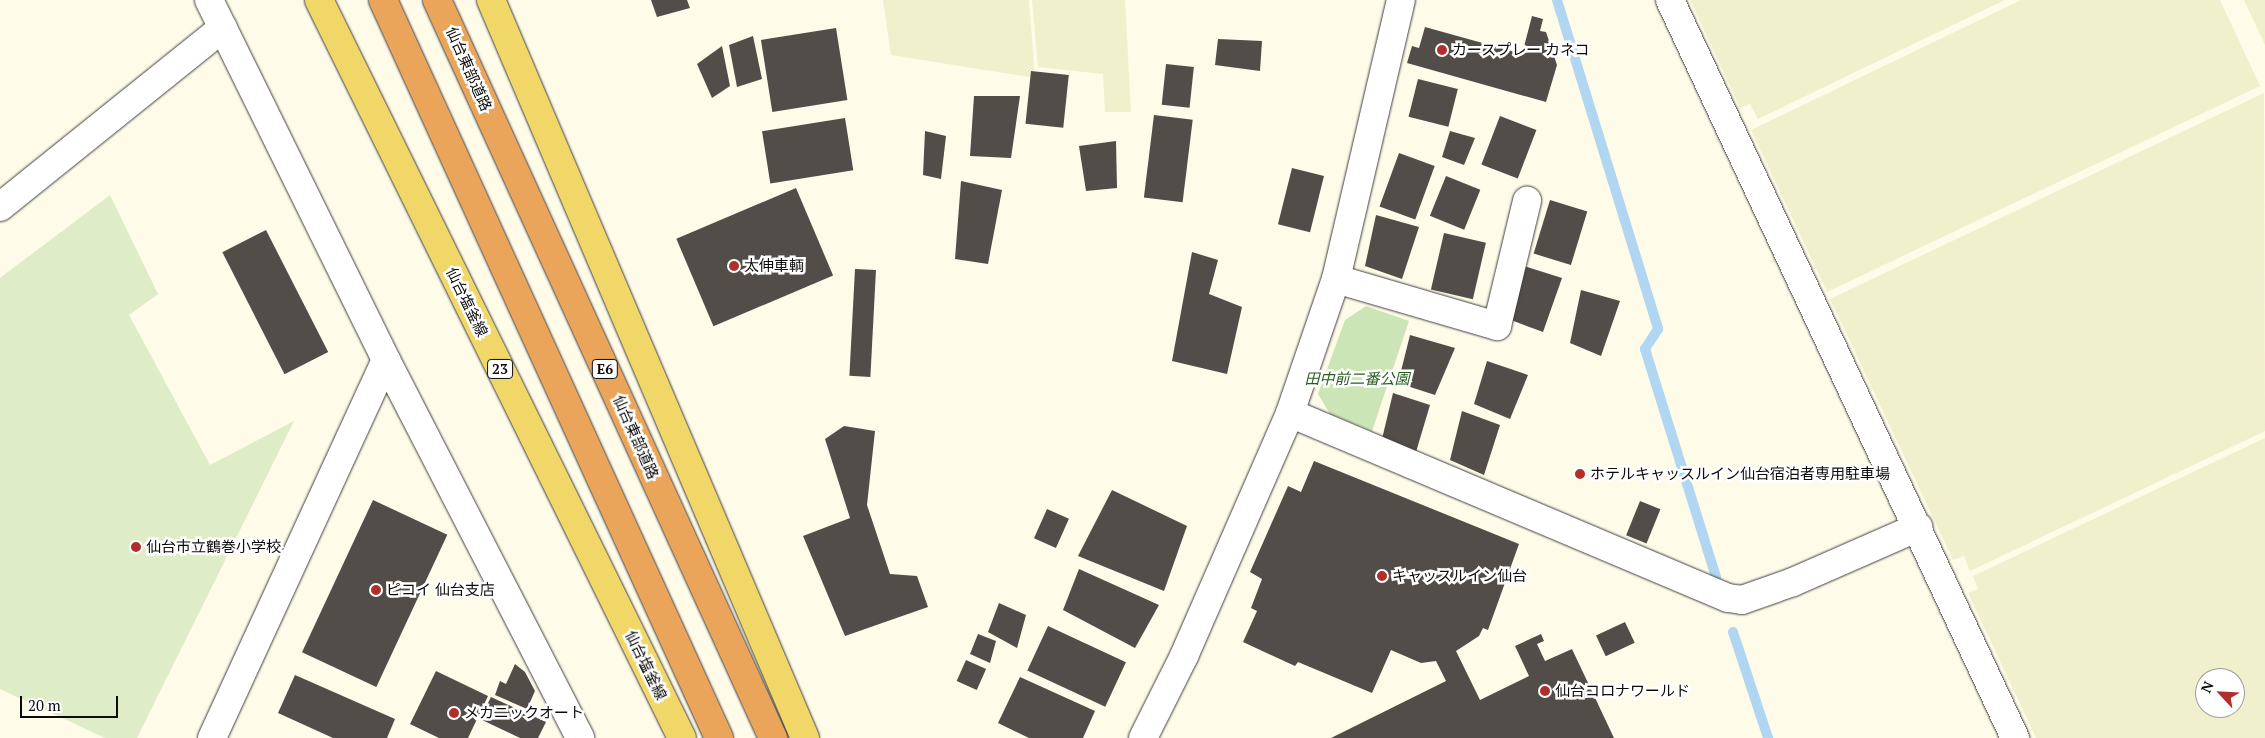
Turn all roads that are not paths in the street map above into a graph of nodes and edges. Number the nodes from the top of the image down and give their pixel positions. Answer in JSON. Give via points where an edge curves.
{"nodes":[{"id":1,"x":209,"y":0,"type":"edge"},
{"id":2,"x":319,"y":0,"type":"edge"},
{"id":3,"x":383,"y":0,"type":"edge"},
{"id":4,"x":437,"y":0,"type":"edge"},
{"id":5,"x":491,"y":0,"type":"edge"},
{"id":6,"x":1401,"y":0,"type":"edge"},
{"id":7,"x":1670,"y":0,"type":"edge"},
{"id":8,"x":223,"y":28,"type":"junction"},
{"id":9,"x":1527,"y":201,"type":"dead end"},
{"id":10,"x":0,"y":207,"type":"edge"},
{"id":11,"x":1336,"y":279,"type":"junction"},
{"id":12,"x":386,"y":360,"type":"junction"},
{"id":13,"x":1290,"y":414,"type":"junction"},
{"id":14,"x":1918,"y":528,"type":"junction"},
{"id":15,"x":212,"y":738,"type":"edge"},
{"id":16,"x":580,"y":738,"type":"edge"},
{"id":17,"x":682,"y":738,"type":"edge"},
{"id":18,"x":719,"y":738,"type":"edge"},
{"id":19,"x":773,"y":738,"type":"edge"},
{"id":20,"x":805,"y":738,"type":"edge"},
{"id":21,"x":1143,"y":738,"type":"edge"},
{"id":22,"x":2015,"y":738,"type":"edge"}],
"edges":[{"from":1,"to":8,"type":"street"},
{"from":2,"to":17,"type":"main road","name":"仙台塩釜線","number":"23"},
{"from":3,"to":18,"type":"highway"},
{"from":4,"to":19,"type":"highway","name":"仙台東部道路","number":"E6"},
{"from":5,"to":20,"type":"main road"},
{"from":6,"to":11,"type":"street"},
{"from":7,"to":14,"type":"street"},
{"from":8,"to":10,"type":"street"},
{"from":8,"to":12,"type":"street"},
{"from":9,"to":11,"type":"street","via":[[1497,326]]},
{"from":11,"to":13,"type":"street"},
{"from":12,"to":15,"type":"street"},
{"from":12,"to":16,"type":"street"},
{"from":13,"to":14,"type":"street","via":[[1728,598],[1742,600],[1793,582]]},
{"from":13,"to":21,"type":"street","via":[[1184,656]]},
{"from":14,"to":22,"type":"street"}]}
